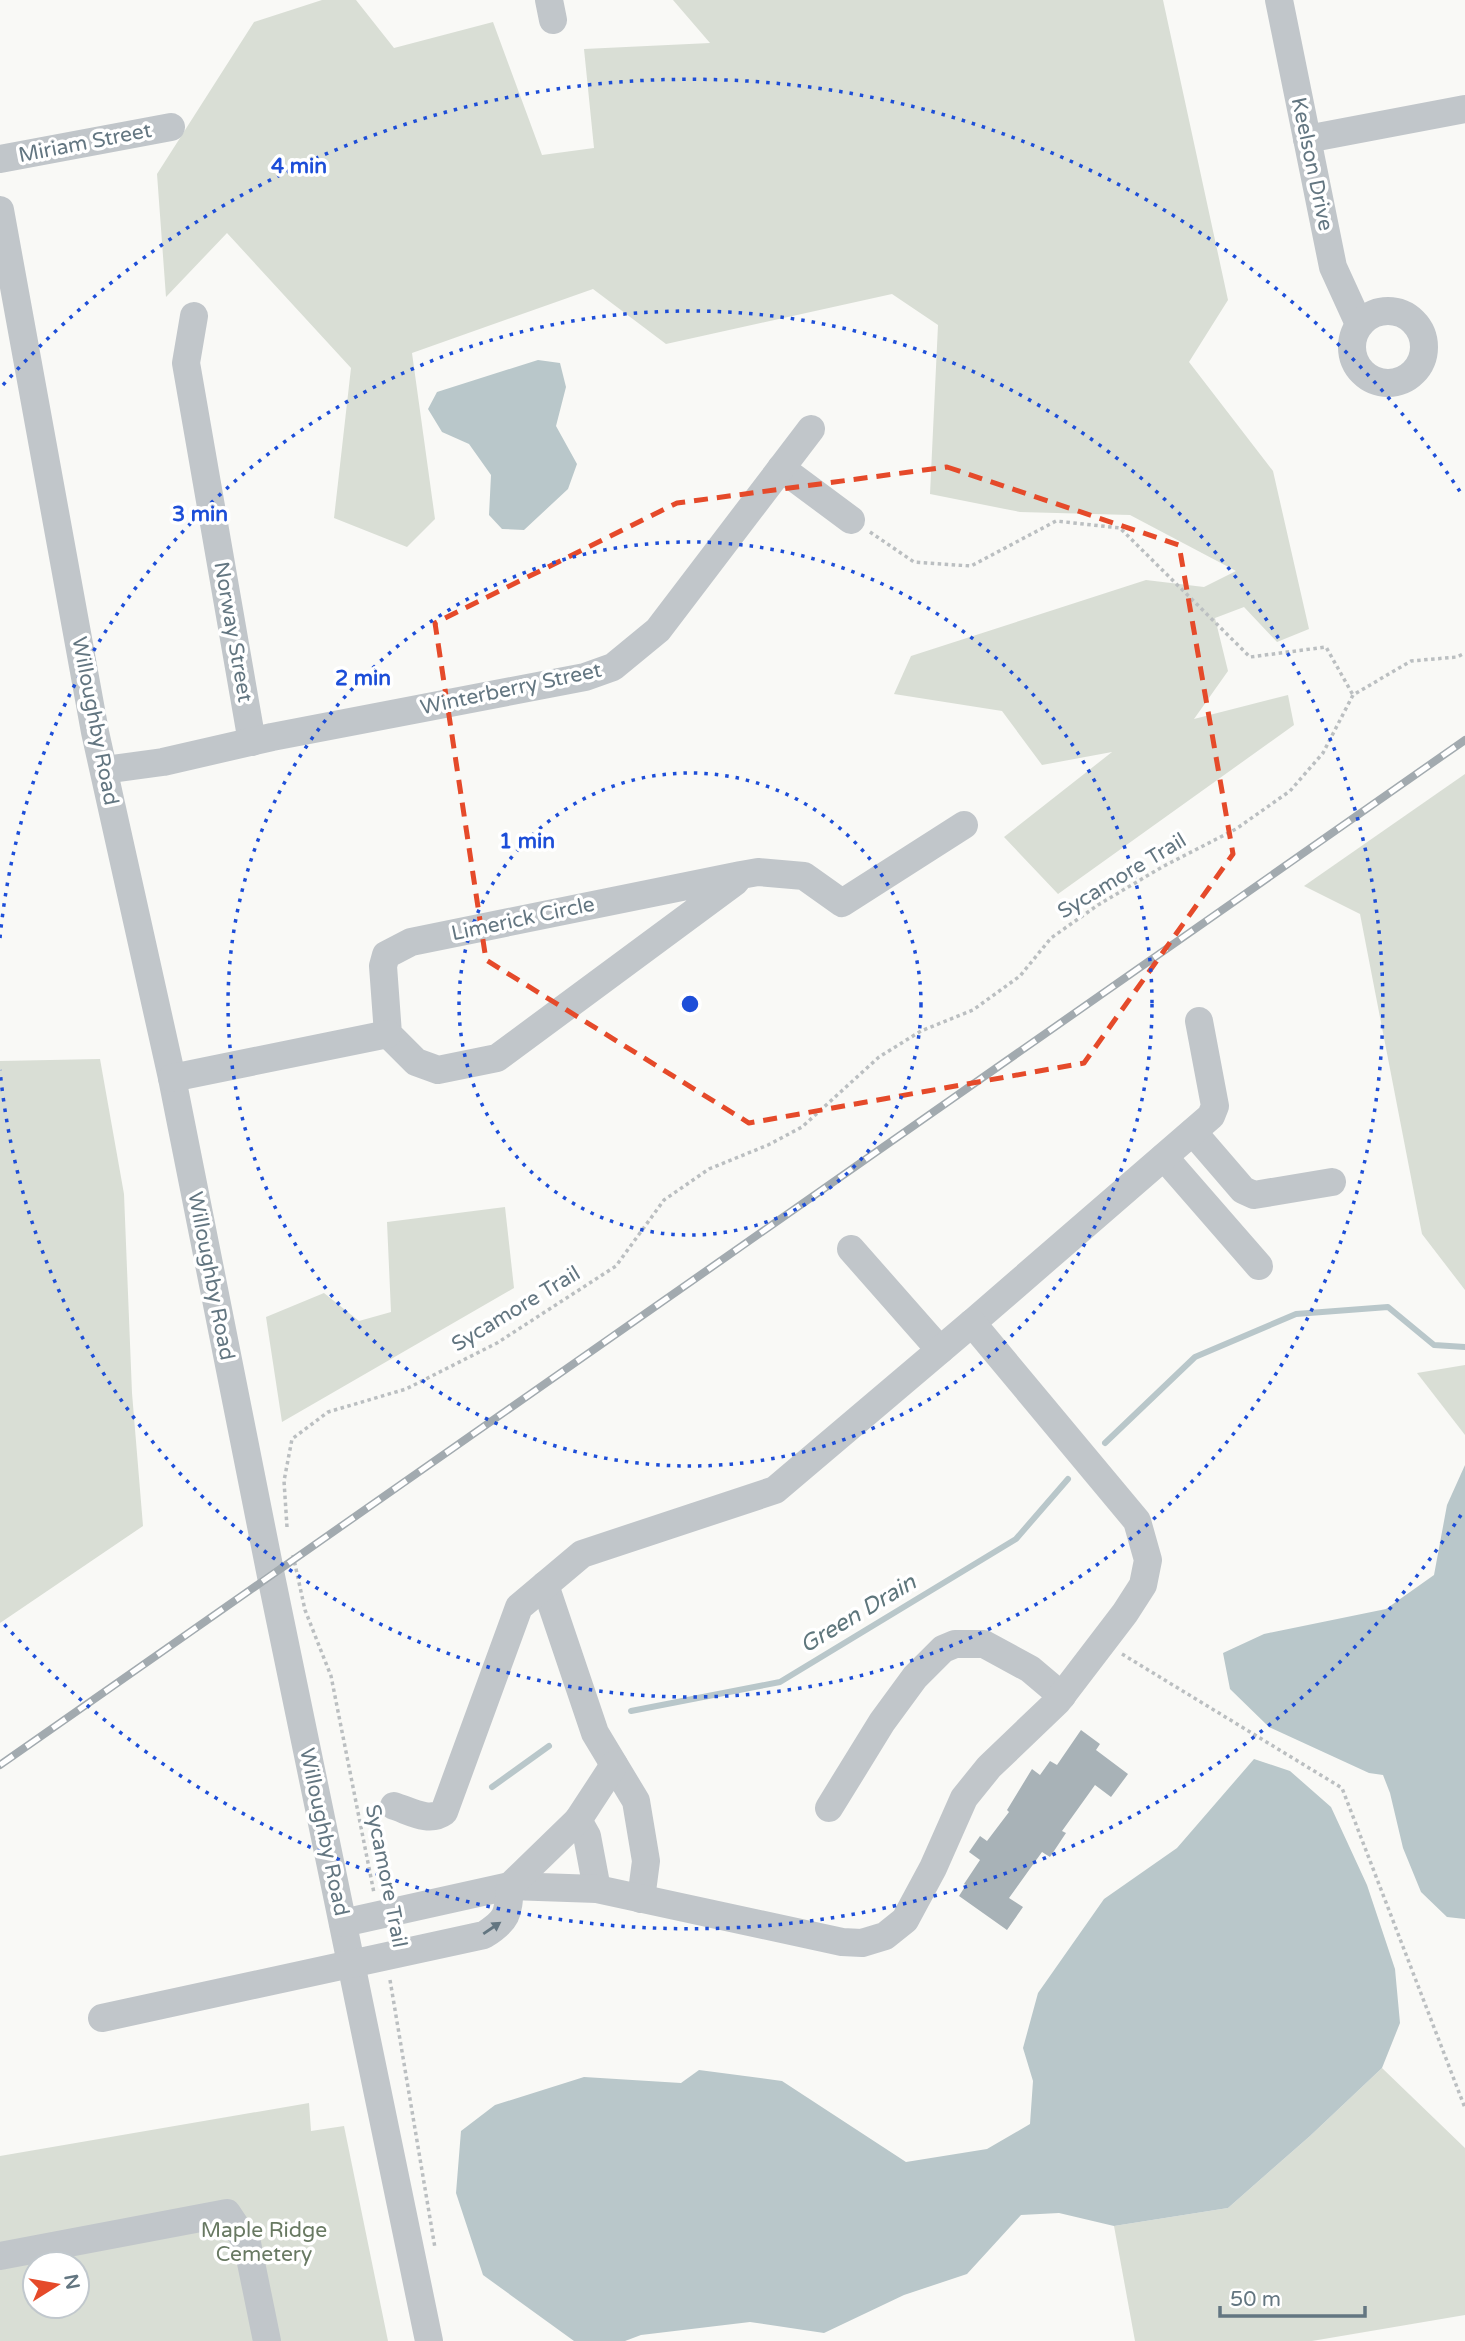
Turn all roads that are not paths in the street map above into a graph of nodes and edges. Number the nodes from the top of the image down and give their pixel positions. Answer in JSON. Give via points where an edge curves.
{"nodes":[{"id":1,"x":1279,"y":0,"type":"edge"},
{"id":2,"x":1465,"y":109,"type":"edge"},
{"id":3,"x":171,"y":127,"type":"dead end"},
{"id":4,"x":1307,"y":139,"type":"junction"},
{"id":5,"x":0,"y":159,"type":"edge"},
{"id":6,"x":0,"y":210,"type":"edge"},
{"id":7,"x":194,"y":316,"type":"dead end"},
{"id":8,"x":1359,"y":324,"type":"dead end"},
{"id":9,"x":811,"y":429,"type":"dead end"},
{"id":10,"x":781,"y":468,"type":"junction"},
{"id":11,"x":852,"y":520,"type":"road end"},
{"id":12,"x":252,"y":741,"type":"junction"},
{"id":13,"x":104,"y":770,"type":"junction"},
{"id":14,"x":964,"y":825,"type":"dead end"},
{"id":15,"x":741,"y":875,"type":"junction"},
{"id":16,"x":1199,"y":1021,"type":"dead end"},
{"id":17,"x":388,"y":1034,"type":"junction"},
{"id":18,"x":172,"y":1078,"type":"junction"},
{"id":19,"x":1193,"y":1132,"type":"junction"},
{"id":20,"x":1164,"y":1157,"type":"junction"},
{"id":21,"x":1332,"y":1182,"type":"dead end"},
{"id":22,"x":851,"y":1249,"type":"dead end"},
{"id":23,"x":1259,"y":1266,"type":"dead end"},
{"id":24,"x":972,"y":1323,"type":"junction"},
{"id":25,"x":940,"y":1350,"type":"junction"},
{"id":26,"x":545,"y":1586,"type":"junction"},
{"id":27,"x":1062,"y":1696,"type":"junction"},
{"id":28,"x":614,"y":1765,"type":"junction"},
{"id":29,"x":394,"y":1806,"type":"dead end"},
{"id":30,"x":828,"y":1808,"type":"dead end"},
{"id":31,"x":578,"y":1820,"type":"junction"},
{"id":32,"x":510,"y":1886,"type":"junction"},
{"id":33,"x":597,"y":1889,"type":"junction"},
{"id":34,"x":641,"y":1899,"type":"junction"},
{"id":35,"x":437,"y":1903,"type":"junction"},
{"id":36,"x":343,"y":1923,"type":"junction"},
{"id":37,"x":445,"y":1944,"type":"junction"},
{"id":38,"x":351,"y":1965,"type":"junction"},
{"id":39,"x":102,"y":2018,"type":"dead end"},
{"id":40,"x":0,"y":2256,"type":"edge"},
{"id":41,"x":267,"y":2341,"type":"edge"},
{"id":42,"x":429,"y":2341,"type":"edge"}],
"edges":[{"from":1,"to":4,"type":"street","name":"Keelson Drive"},
{"from":2,"to":4,"type":"street"},
{"from":3,"to":5,"type":"street","name":"Miriam Street"},
{"from":4,"to":8,"type":"street","name":"Keelson Drive","via":[[1333,267]]},
{"from":6,"to":13,"type":"street","name":"Willoughby Road"},
{"from":7,"to":12,"type":"street","name":"Norway Street","via":[[186,363]]},
{"from":9,"to":10,"type":"street","name":"Winterberry Street"},
{"from":10,"to":11,"type":"street"},
{"from":10,"to":12,"type":"street","name":"Winterberry Street","via":[[658,630],[613,667],[585,677]]},
{"from":12,"to":13,"type":"street","name":"Winterberry Street"},
{"from":13,"to":18,"type":"street","name":"Willoughby Road"},
{"from":14,"to":15,"type":"street","name":"Limerick Circle","via":[[842,903],[804,876]]},
{"from":15,"to":17,"type":"street","via":[[497,1058],[438,1070],[416,1062]]},
{"from":15,"to":17,"type":"street","name":"Limerick Circle","via":[[398,947],[386,955],[383,966]]},
{"from":16,"to":19,"type":"street","via":[[1215,1106]]},
{"from":17,"to":18,"type":"street"},
{"from":18,"to":36,"type":"street","name":"Willoughby Road"},
{"from":19,"to":20,"type":"street"},
{"from":19,"to":21,"type":"street","via":[[1243,1190],[1254,1195]]},
{"from":20,"to":23,"type":"street"},
{"from":20,"to":24,"type":"street"},
{"from":22,"to":25,"type":"street"},
{"from":24,"to":25,"type":"street"},
{"from":24,"to":27,"type":"street","via":[[1138,1521],[1148,1560],[1143,1585]]},
{"from":25,"to":26,"type":"street","via":[[775,1490],[582,1554]]},
{"from":26,"to":28,"type":"street","via":[[595,1733]]},
{"from":26,"to":29,"type":"street","via":[[519,1606],[444,1812],[428,1817]]},
{"from":27,"to":30,"type":"street","via":[[1030,1669],[984,1644],[955,1644],[943,1649],[915,1677],[882,1722]]},
{"from":27,"to":34,"type":"street","via":[[964,1798],[905,1920],[885,1936],[862,1943],[842,1942]]},
{"from":28,"to":31,"type":"street"},
{"from":28,"to":34,"type":"street","via":[[636,1801],[646,1861]]},
{"from":31,"to":32,"type":"street"},
{"from":31,"to":33,"type":"street","via":[[587,1836]]},
{"from":32,"to":33,"type":"street"},
{"from":32,"to":35,"type":"street"},
{"from":37,"to":32,"type":"street","one_way":true,"via":[[484,1935],[498,1926],[508,1914]]},
{"from":33,"to":34,"type":"street"},
{"from":35,"to":36,"type":"street"},
{"from":35,"to":37,"type":"street"},
{"from":36,"to":38,"type":"street","name":"Willoughby Road"},
{"from":37,"to":38,"type":"street"},
{"from":38,"to":39,"type":"street"},
{"from":38,"to":42,"type":"street","name":"Willoughby Road"},
{"from":40,"to":41,"type":"street","via":[[227,2213],[247,2243]]}]}
